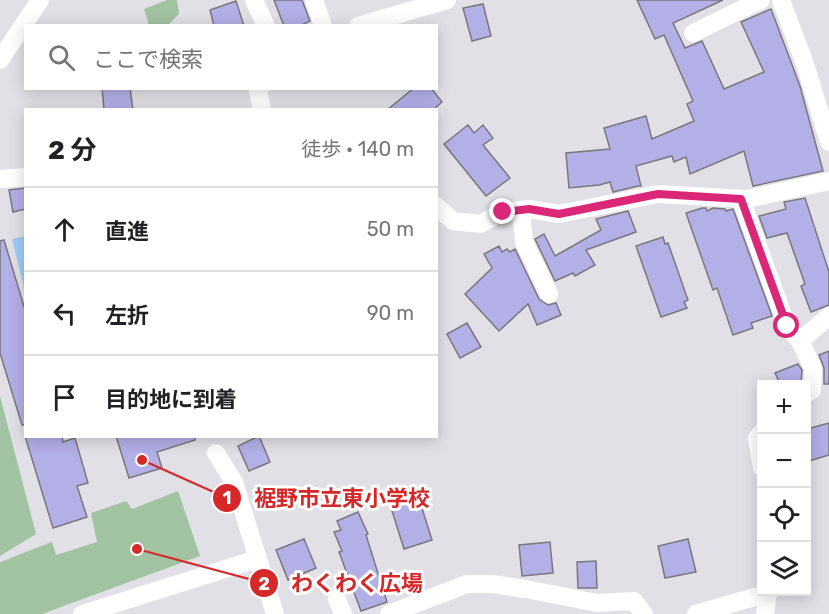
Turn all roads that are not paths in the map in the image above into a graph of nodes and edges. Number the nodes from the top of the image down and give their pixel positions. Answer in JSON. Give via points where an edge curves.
{"nodes":[{"id":1,"x":40,"y":0,"type":"edge"},
{"id":2,"x":254,"y":0,"type":"edge"},
{"id":3,"x":314,"y":0,"type":"edge"},
{"id":4,"x":447,"y":0,"type":"edge"},
{"id":5,"x":761,"y":0,"type":"edge"},
{"id":6,"x":781,"y":0,"type":"edge"},
{"id":7,"x":265,"y":24,"type":"edge"},
{"id":8,"x":322,"y":24,"type":"edge"},
{"id":9,"x":365,"y":24,"type":"edge"},
{"id":10,"x":693,"y":33,"type":"dead end"},
{"id":11,"x":0,"y":60,"type":"edge"},
{"id":12,"x":259,"y":90,"type":"edge"},
{"id":13,"x":262,"y":108,"type":"edge"},
{"id":14,"x":829,"y":142,"type":"edge"},
{"id":15,"x":24,"y":177,"type":"edge"},
{"id":16,"x":0,"y":179,"type":"edge"},
{"id":17,"x":829,"y":180,"type":"edge"},
{"id":18,"x":741,"y":199,"type":"junction"},
{"id":19,"x":438,"y":208,"type":"edge"},
{"id":20,"x":521,"y":210,"type":"junction"},
{"id":21,"x":549,"y":294,"type":"dead end"},
{"id":22,"x":829,"y":316,"type":"edge"},
{"id":23,"x":800,"y":341,"type":"junction"},
{"id":24,"x":811,"y":391,"type":"edge"},
{"id":25,"x":216,"y":453,"type":"dead end"},
{"id":26,"x":257,"y":559,"type":"junction"},
{"id":27,"x":757,"y":595,"type":"edge"},
{"id":28,"x":767,"y":596,"type":"edge"},
{"id":29,"x":82,"y":614,"type":"edge"},
{"id":30,"x":275,"y":614,"type":"edge"},
{"id":31,"x":389,"y":614,"type":"edge"},
{"id":32,"x":644,"y":614,"type":"edge"},
{"id":33,"x":696,"y":614,"type":"edge"},
{"id":34,"x":765,"y":614,"type":"edge"}],
"edges":[{"from":1,"to":11,"type":"street"},
{"from":2,"to":7,"type":"street"},
{"from":3,"to":8,"type":"street"},
{"from":4,"to":9,"type":"street"},
{"from":5,"to":10,"type":"street"},
{"from":6,"to":14,"type":"street"},
{"from":12,"to":13,"type":"street"},
{"from":15,"to":16,"type":"street"},
{"from":17,"to":18,"type":"street"},
{"from":18,"to":20,"type":"street","via":[[658,194],[559,214]]},
{"from":18,"to":23,"type":"street","via":[[787,326]]},
{"from":19,"to":20,"type":"street","via":[[453,221],[480,224],[503,212]]},
{"from":20,"to":21,"type":"street","via":[[524,243]]},
{"from":22,"to":23,"type":"street"},
{"from":23,"to":24,"type":"street","via":[[813,368]]},
{"from":25,"to":26,"type":"street","via":[[234,482]]},
{"from":26,"to":29,"type":"street"},
{"from":26,"to":30,"type":"street"},
{"from":27,"to":33,"type":"street"},
{"from":28,"to":34,"type":"street"},
{"from":31,"to":32,"type":"street","via":[[468,584],[492,584],[597,603],[634,601]]}]}
